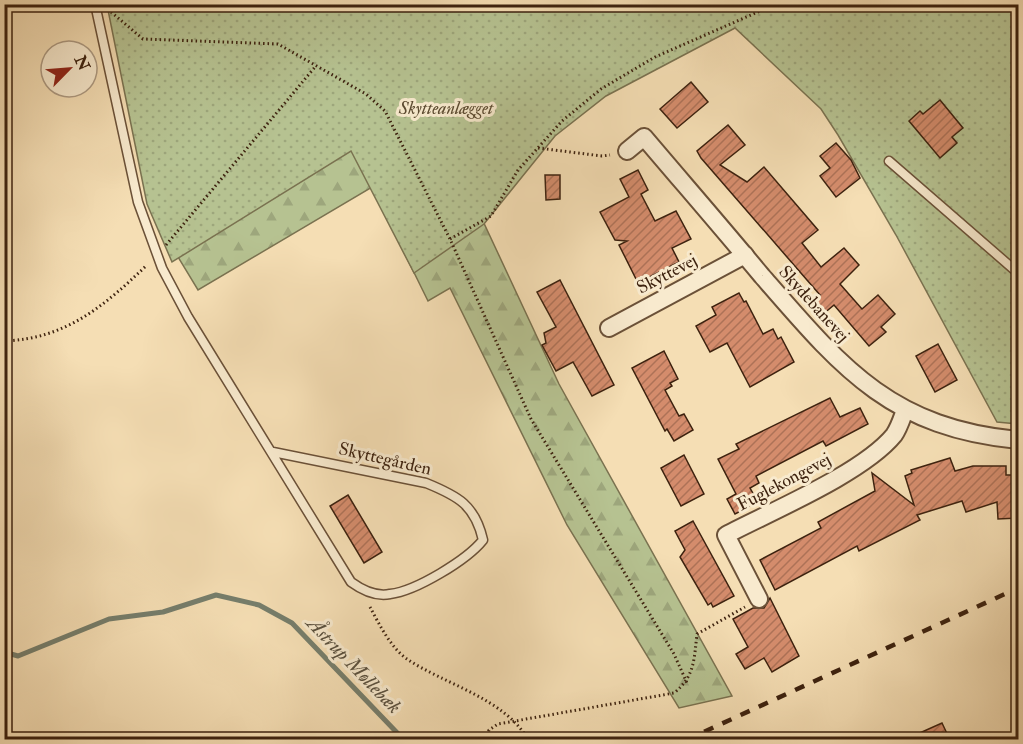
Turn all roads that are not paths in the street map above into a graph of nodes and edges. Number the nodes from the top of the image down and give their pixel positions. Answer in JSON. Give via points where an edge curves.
{"nodes":[{"id":1,"x":95,"y":4,"type":"edge"},
{"id":2,"x":627,"y":151,"type":"road end"},
{"id":3,"x":889,"y":161,"type":"dead end"},
{"id":4,"x":745,"y":255,"type":"junction"},
{"id":5,"x":1018,"y":273,"type":"edge"},
{"id":6,"x":609,"y":328,"type":"dead end"},
{"id":7,"x":905,"y":410,"type":"junction"},
{"id":8,"x":1018,"y":440,"type":"edge"},
{"id":9,"x":273,"y":452,"type":"junction"},
{"id":10,"x":759,"y":599,"type":"road end"}],
"edges":[{"from":1,"to":9,"type":"lane","via":[[138,202],[157,256],[188,317]]},
{"from":2,"to":4,"type":"street","name":"Skydebanevej","via":[[644,137]]},
{"from":3,"to":5,"type":"lane"},
{"from":4,"to":6,"type":"street","name":"Skyttevej"},
{"from":4,"to":7,"type":"street","name":"Skydebanevej","via":[[825,348],[863,382]]},
{"from":7,"to":8,"type":"street","name":"Skydebanevej","via":[[945,426]]},
{"from":7,"to":10,"type":"street","name":"Fuglekongevej","via":[[896,433],[856,466],[726,535]]},
{"from":9,"to":9,"type":"lane","name":"Skyttegården","via":[[351,582],[363,592],[389,595],[417,586],[475,551],[483,540],[479,521],[468,506],[449,492],[426,483]]}]}
